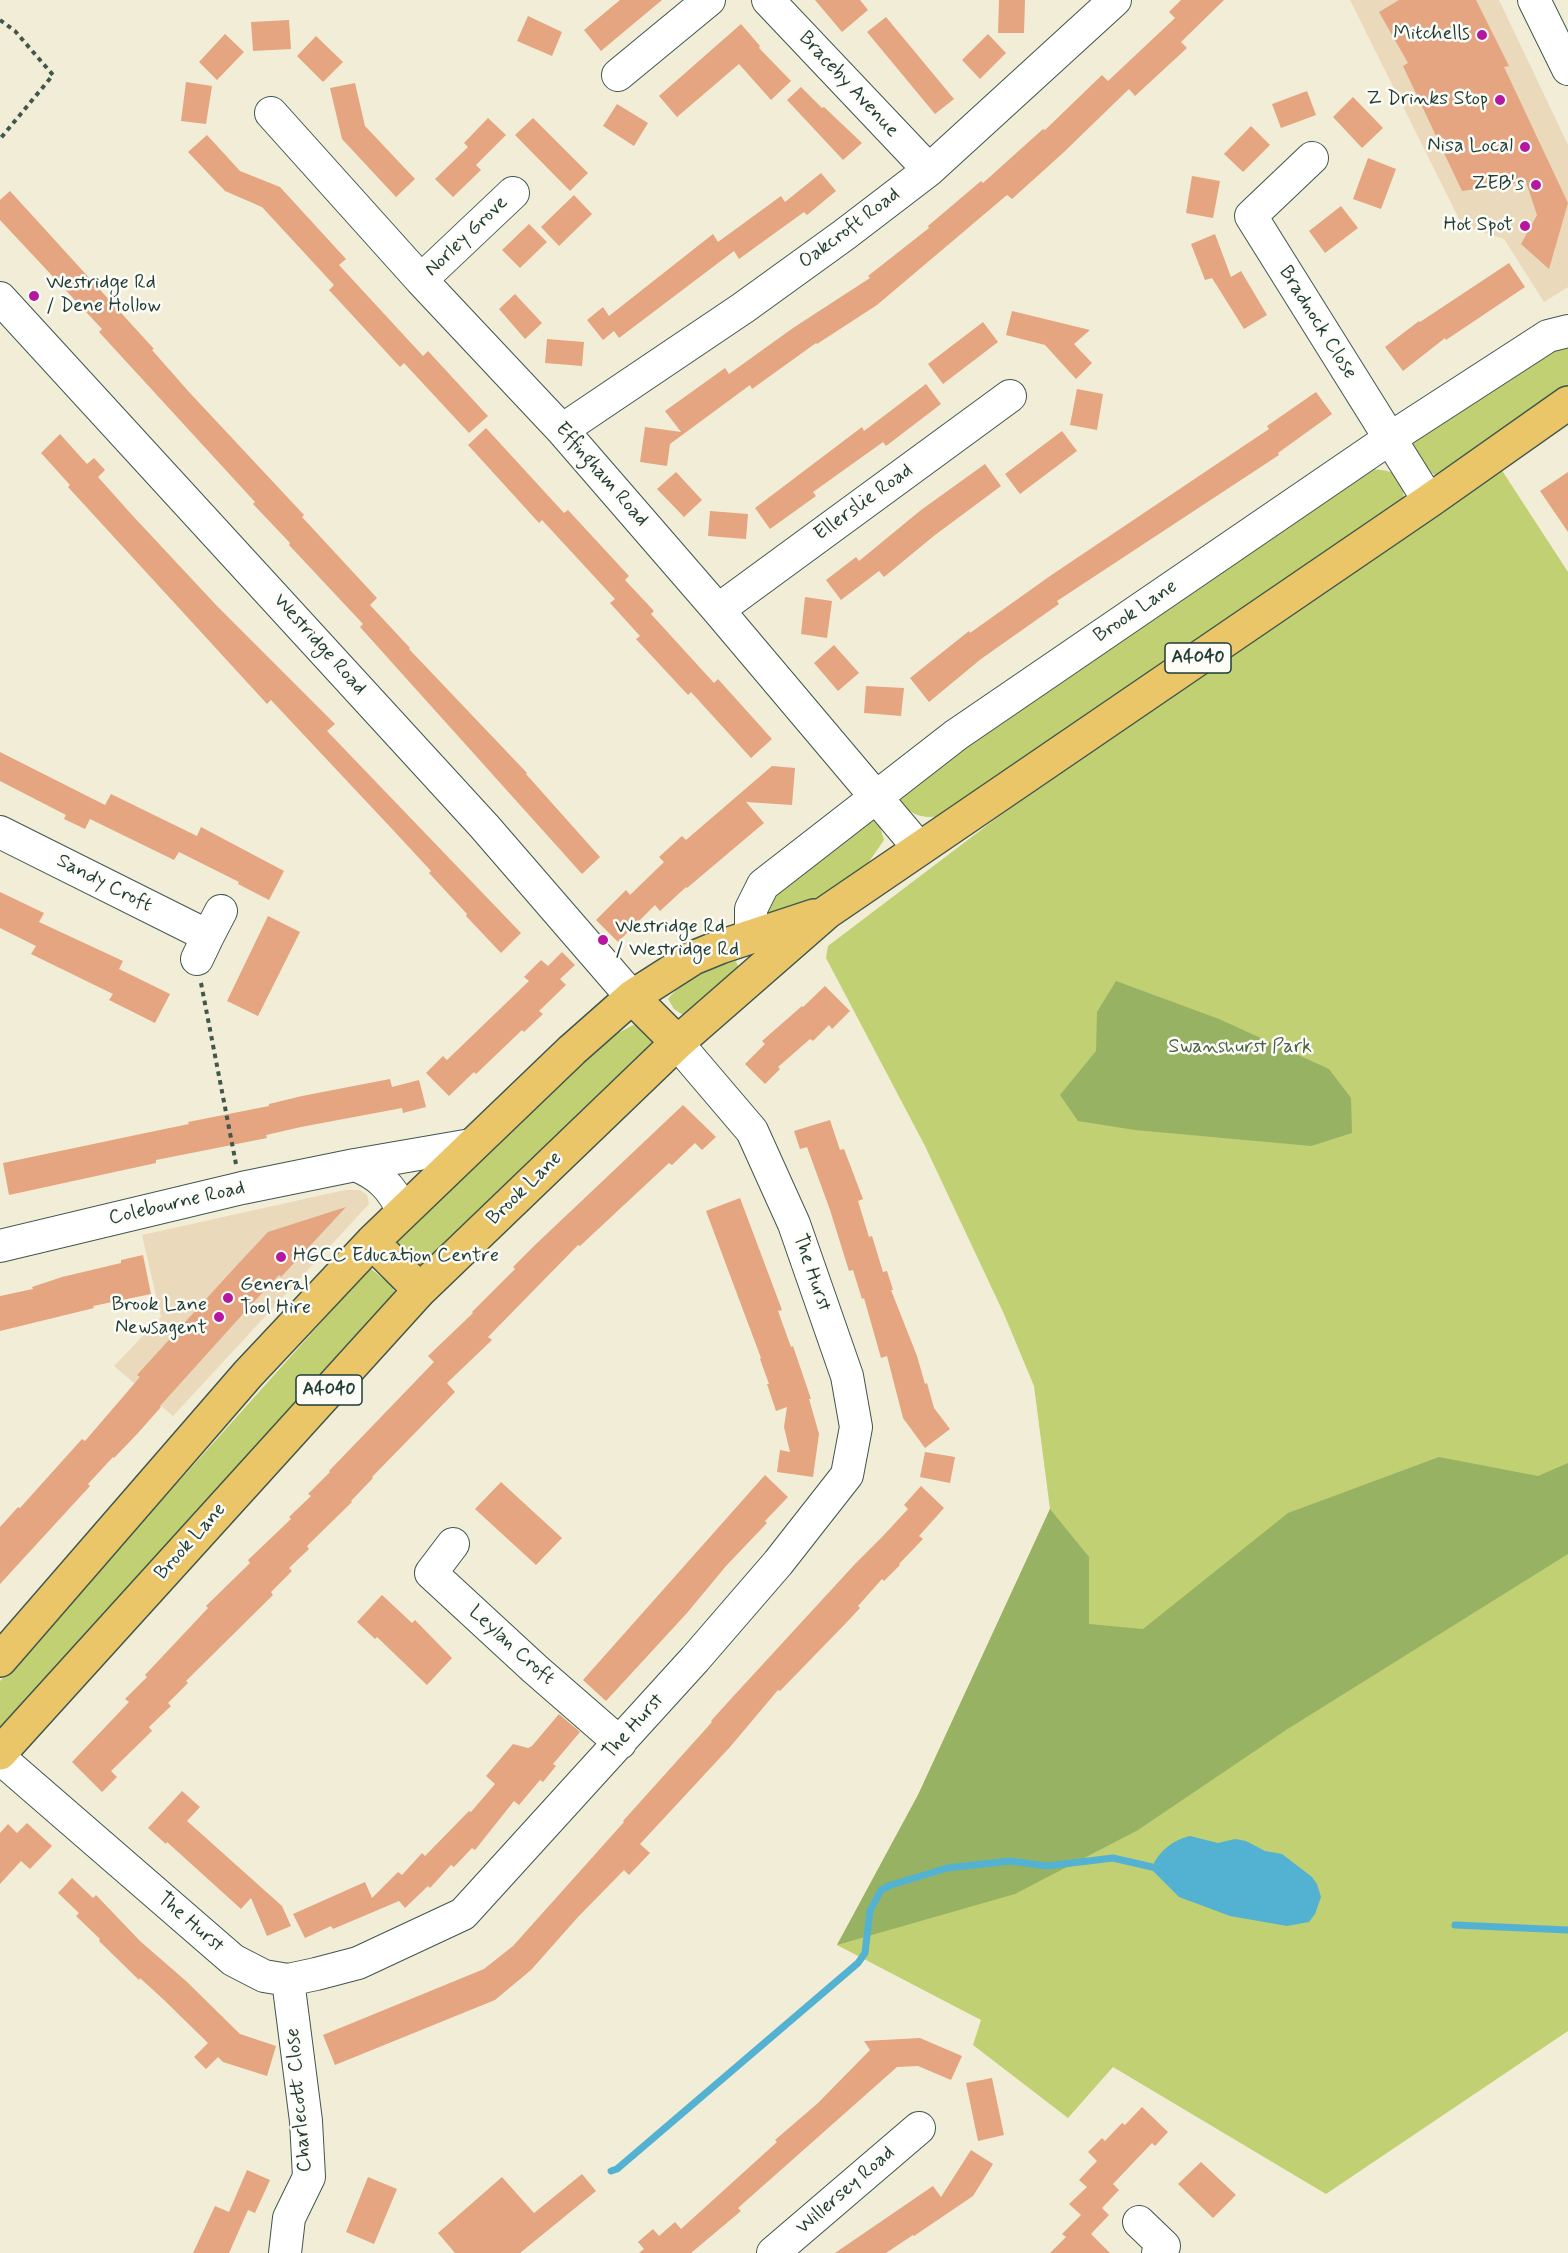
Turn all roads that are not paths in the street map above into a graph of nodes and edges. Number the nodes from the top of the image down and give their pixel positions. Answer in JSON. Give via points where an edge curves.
{"nodes":[{"id":1,"x":709,"y":0,"type":"edge"},
{"id":2,"x":768,"y":0,"type":"edge"},
{"id":3,"x":1534,"y":0,"type":"edge"},
{"id":4,"x":1106,"y":3,"type":"edge"},
{"id":5,"x":1568,"y":69,"type":"edge"},
{"id":6,"x":618,"y":75,"type":"dead end"},
{"id":7,"x":271,"y":113,"type":"dead end"},
{"id":8,"x":1312,"y":158,"type":"dead end"},
{"id":9,"x":928,"y":170,"type":"junction"},
{"id":10,"x":513,"y":193,"type":"dead end"},
{"id":11,"x":421,"y":280,"type":"junction"},
{"id":12,"x":0,"y":298,"type":"edge"},
{"id":13,"x":1568,"y":332,"type":"edge"},
{"id":14,"x":1010,"y":396,"type":"dead end"},
{"id":15,"x":1568,"y":403,"type":"edge"},
{"id":16,"x":562,"y":430,"type":"junction"},
{"id":17,"x":1389,"y":439,"type":"junction"},
{"id":18,"x":1429,"y":501,"type":"junction"},
{"id":19,"x":718,"y":610,"type":"junction"},
{"id":20,"x":876,"y":796,"type":"junction"},
{"id":21,"x":0,"y":832,"type":"edge"},
{"id":22,"x":919,"y":848,"type":"junction"},
{"id":23,"x":827,"y":912,"type":"junction"},
{"id":24,"x":209,"y":935,"type":"road end"},
{"id":25,"x":751,"y":937,"type":"junction"},
{"id":26,"x":632,"y":997,"type":"junction"},
{"id":27,"x":677,"y":1043,"type":"junction"},
{"id":28,"x":471,"y":1145,"type":"junction"},
{"id":29,"x":355,"y":1165,"type":"junction"},
{"id":30,"x":403,"y":1211,"type":"junction"},
{"id":31,"x":372,"y":1242,"type":"junction"},
{"id":32,"x":0,"y":1246,"type":"edge"},
{"id":33,"x":420,"y":1290,"type":"junction"},
{"id":34,"x":453,"y":1544,"type":"dead end"},
{"id":35,"x":0,"y":1660,"type":"edge"},
{"id":36,"x":620,"y":1743,"type":"junction"},
{"id":37,"x":0,"y":1755,"type":"edge"},
{"id":38,"x":288,"y":1980,"type":"junction"},
{"id":39,"x":919,"y":2128,"type":"dead end"},
{"id":40,"x":1139,"y":2222,"type":"dead end"},
{"id":41,"x":285,"y":2253,"type":"edge"},
{"id":42,"x":773,"y":2253,"type":"edge"},
{"id":43,"x":1158,"y":2253,"type":"edge"}],
"edges":[{"from":1,"to":6,"type":"street"},
{"from":2,"to":9,"type":"street","name":"Braceby Avenue"},
{"from":3,"to":5,"type":"street"},
{"from":4,"to":9,"type":"street","name":"Oakcroft Road"},
{"from":7,"to":11,"type":"street","name":"Effingham Road"},
{"from":8,"to":17,"type":"street","name":"Bradnock Close","via":[[1251,216]]},
{"from":9,"to":16,"type":"street","name":"Oakcroft Road","via":[[752,301]]},
{"from":10,"to":11,"type":"street","name":"Norley Grove"},
{"from":11,"to":16,"type":"street","name":"Effingham Road"},
{"from":12,"to":26,"type":"street","name":"Westridge Road","via":[[484,826]]},
{"from":13,"to":17,"type":"street","name":"Brook Lane","via":[[1548,336]]},
{"from":14,"to":19,"type":"street","name":"Ellerslie Road"},
{"from":15,"to":18,"type":"main road","name":"Brook Lane","number":"A4040"},
{"from":16,"to":19,"type":"street","name":"Effingham Road"},
{"from":17,"to":18,"type":"street","name":"Bradnock Close"},
{"from":17,"to":20,"type":"street","name":"Brook Lane","via":[[956,735]]},
{"from":18,"to":22,"type":"main road","name":"Brook Lane","number":"A4040"},
{"from":19,"to":20,"type":"street","name":"Effingham Road"},
{"from":20,"to":22,"type":"street","name":"Effingham Road"},
{"from":20,"to":25,"type":"street","name":"Brook Lane","via":[[763,885],[751,909]]},
{"from":21,"to":24,"type":"street","name":"Sandy Croft"},
{"from":22,"to":23,"type":"main road","name":"Brook Lane","number":"A4040"},
{"from":23,"to":25,"type":"main road","name":"Brook Lane","number":"A4040"},
{"from":23,"to":27,"type":"main road","name":"Brook Lane","number":"A4040"},
{"from":25,"to":26,"type":"main road","name":"Brook Lane","number":"A4040","via":[[693,958]]},
{"from":26,"to":27,"type":"main road"},
{"from":26,"to":28,"type":"main road","name":"Brook Lane","number":"A4040"},
{"from":27,"to":33,"type":"main road","name":"Brook Lane","number":"A4040"},
{"from":27,"to":36,"type":"street","name":"The Hurst","via":[[752,1131],[762,1149],[795,1224],[847,1376],[856,1427],[848,1474],[826,1504]]},
{"from":28,"to":29,"type":"street","name":"Colebourne Road"},
{"from":28,"to":30,"type":"main road","name":"Brook Lane","number":"A4040"},
{"from":29,"to":30,"type":"street","via":[[373,1172],[393,1192]]},
{"from":29,"to":32,"type":"street","name":"Colebourne Road"},
{"from":30,"to":31,"type":"main road","name":"Brook Lane","number":"A4040"},
{"from":31,"to":33,"type":"main road"},
{"from":31,"to":35,"type":"main road","name":"Brook Lane","number":"A4040","via":[[248,1374]]},
{"from":33,"to":37,"type":"main road","name":"Brook Lane","number":"A4040"},
{"from":34,"to":36,"type":"street","name":"Leylan Croft","via":[[431,1573]]},
{"from":36,"to":38,"type":"street","name":"The Hurst","via":[[463,1914],[358,1963]]},
{"from":37,"to":38,"type":"street","name":"The Hurst","via":[[233,1960],[264,1976]]},
{"from":38,"to":41,"type":"street","name":"Charlecott Close","via":[[309,2177],[289,2218]]},
{"from":39,"to":42,"type":"street","name":"Willersey Road"},
{"from":40,"to":43,"type":"street","via":[[1164,2246]]}]}
